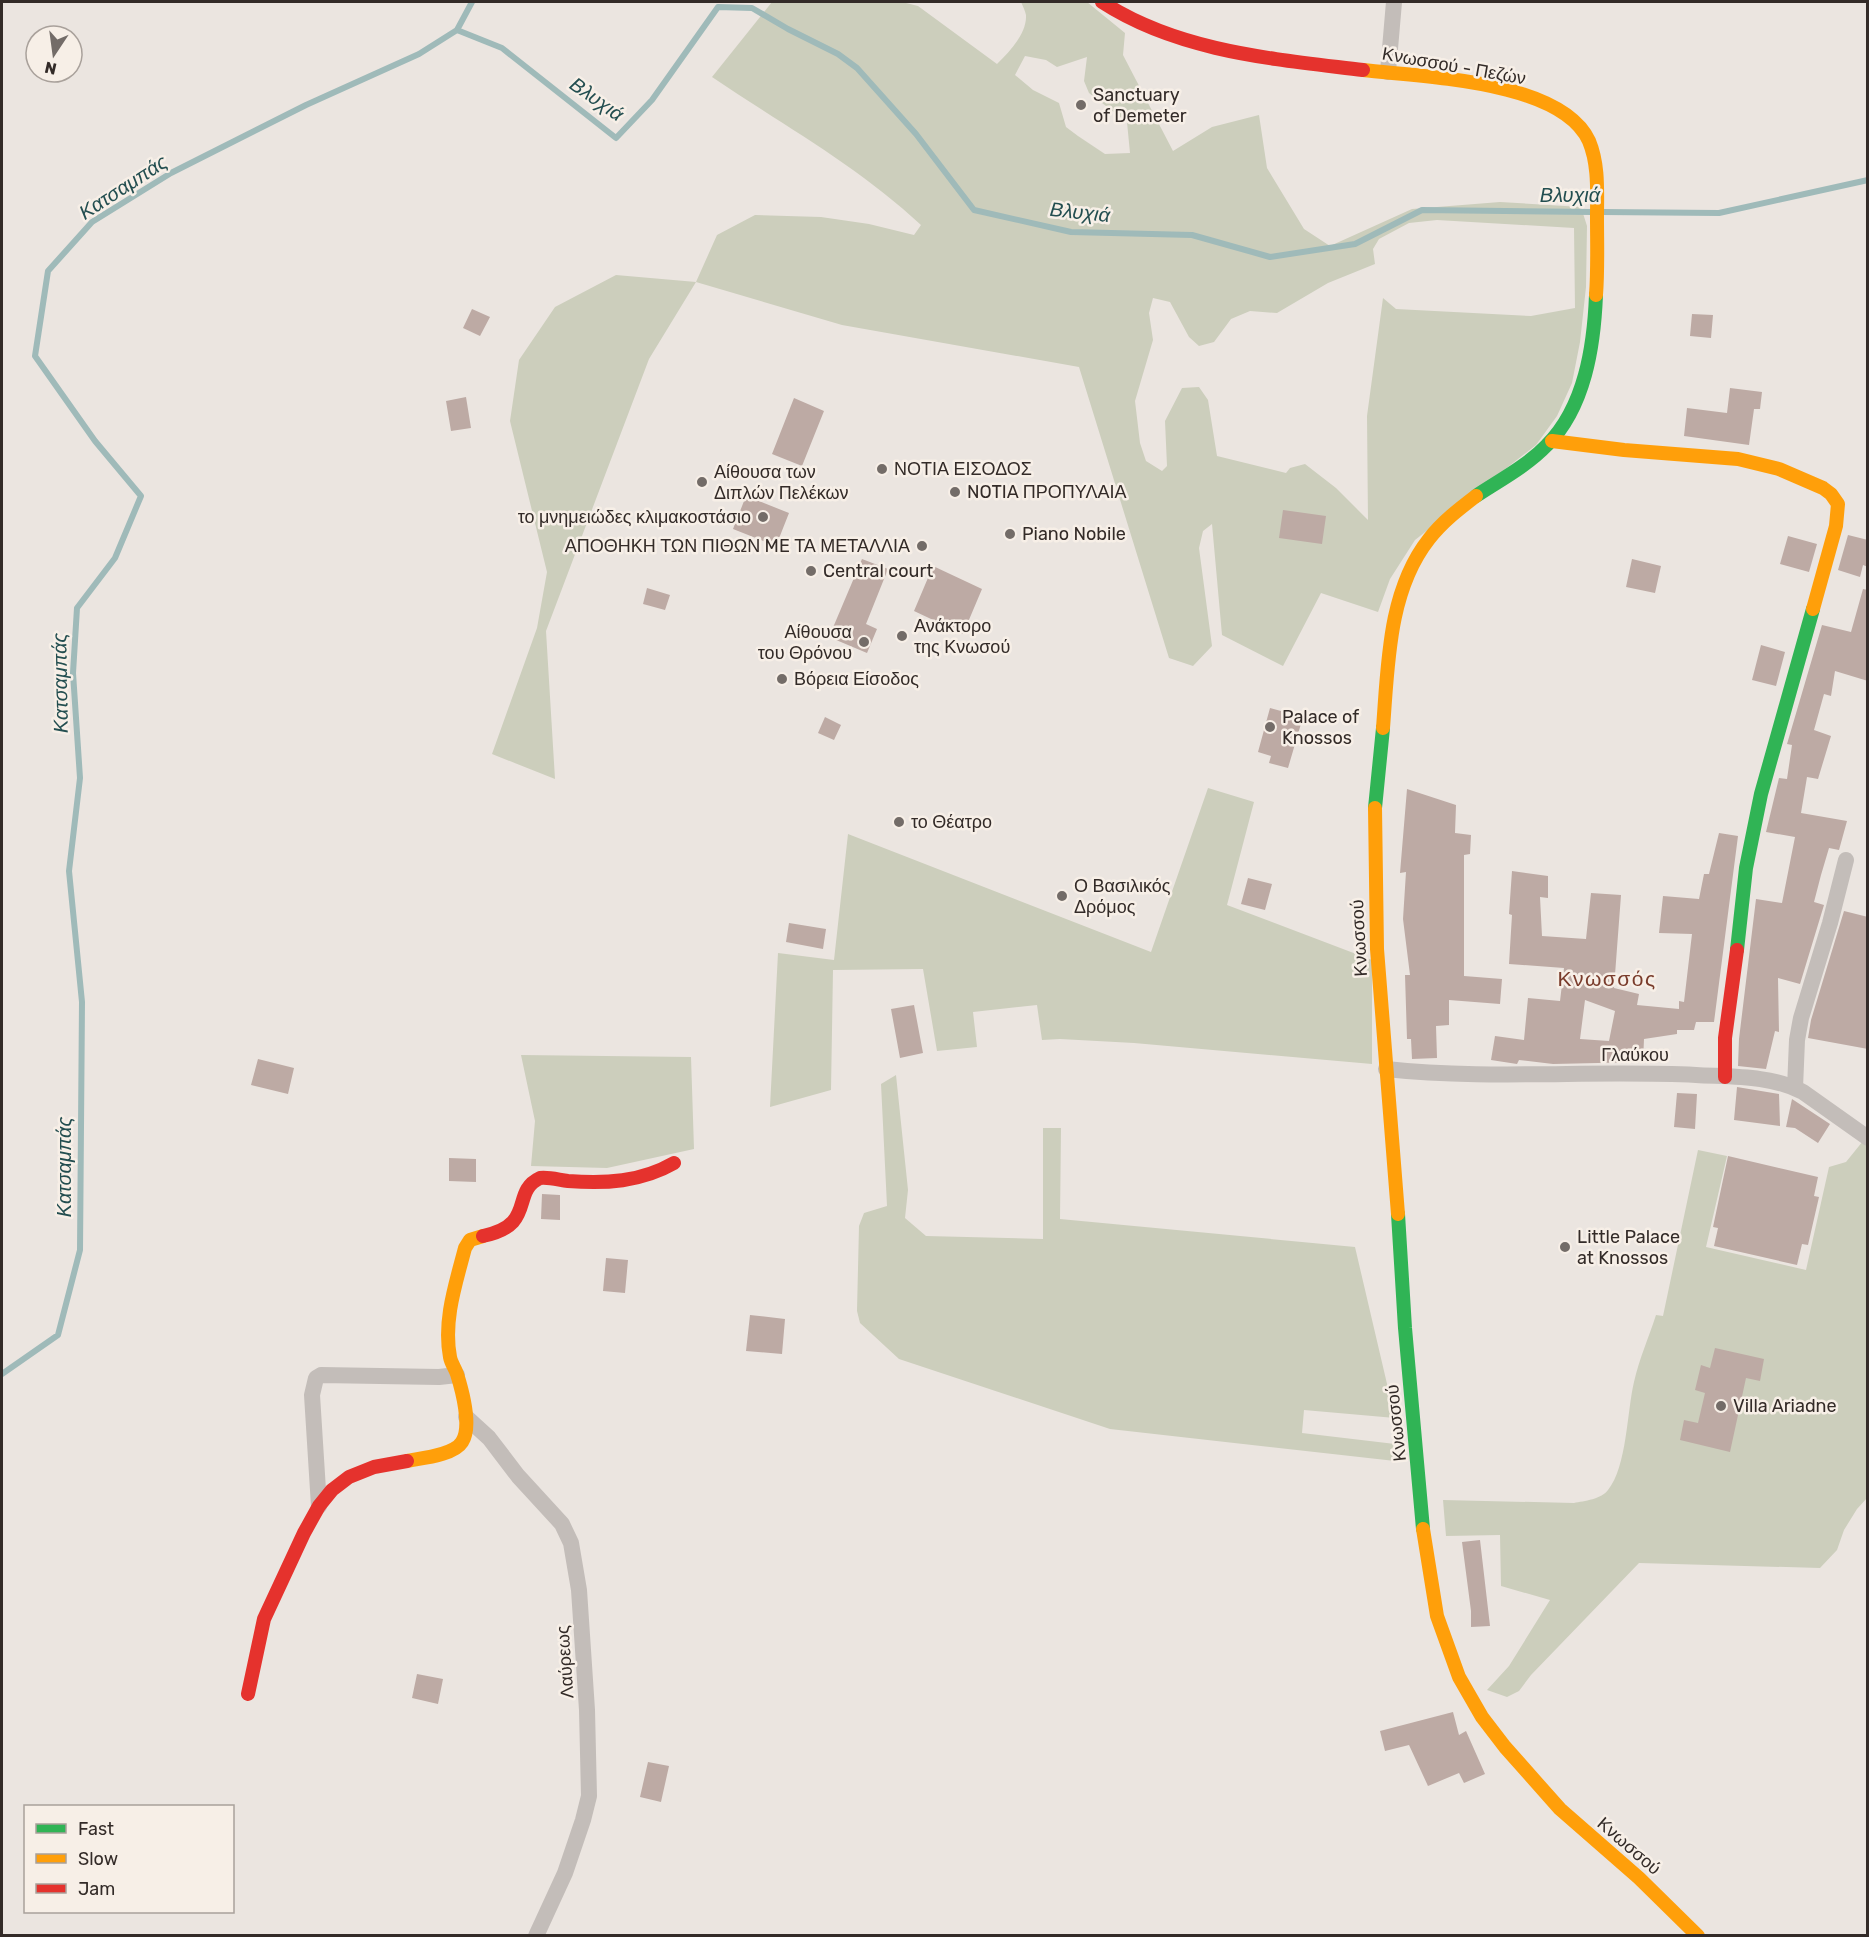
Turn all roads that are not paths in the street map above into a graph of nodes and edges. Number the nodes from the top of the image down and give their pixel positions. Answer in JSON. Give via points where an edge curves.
{"nodes":[{"id":1,"x":1102,"y":2,"type":"edge"},
{"id":2,"x":1394,"y":2,"type":"edge"},
{"id":3,"x":1388,"y":72,"type":"junction"},
{"id":4,"x":1552,"y":441,"type":"junction"},
{"id":5,"x":1375,"y":808,"type":"joint"},
{"id":6,"x":1846,"y":860,"type":"dead end"},
{"id":7,"x":1386,"y":1069,"type":"junction"},
{"id":8,"x":1725,"y":1077,"type":"junction"},
{"id":9,"x":1795,"y":1088,"type":"junction"},
{"id":10,"x":1868,"y":1138,"type":"edge"},
{"id":11,"x":674,"y":1163,"type":"dead end"},
{"id":12,"x":457,"y":1375,"type":"junction"},
{"id":13,"x":466,"y":1417,"type":"junction"},
{"id":14,"x":319,"y":1506,"type":"junction"},
{"id":15,"x":248,"y":1694,"type":"dead end"},
{"id":16,"x":536,"y":1935,"type":"edge"},
{"id":17,"x":1698,"y":1935,"type":"edge"}],
"edges":[{"from":1,"to":3,"type":"main road","name":"Κνωσσού - Πεζών","via":[[1145,26],[1203,45]]},
{"from":2,"to":3,"type":"street"},
{"from":3,"to":4,"type":"main road","name":"Κνωσσού - Πεζών","via":[[1529,96],[1560,109],[1583,131],[1591,146],[1596,171],[1596,312],[1587,365],[1573,407]]},
{"from":4,"to":5,"type":"main road","name":"Κνωσσού - Πεζών","via":[[1451,514],[1412,566],[1396,615]]},
{"from":4,"to":8,"type":"main road","via":[[1757,461],[1815,484],[1831,493],[1838,504],[1836,525],[1783,706],[1744,873],[1726,1025]]},
{"from":5,"to":7,"type":"main road","name":"Κνωσσού","via":[[1375,914]]},
{"from":6,"to":9,"type":"street","via":[[1801,1018]]},
{"from":7,"to":8,"type":"street","name":"Γλαύκου"},
{"from":7,"to":17,"type":"main road","name":"Κνωσσού","via":[[1424,1538],[1441,1629],[1458,1677],[1530,1777]]},
{"from":8,"to":9,"type":"street","name":"Γλαύκου","via":[[1745,1077]]},
{"from":9,"to":10,"type":"street","name":"Γλαύκου"},
{"from":11,"to":12,"type":"main road","via":[[650,1175],[615,1182],[540,1178],[528,1189],[513,1224],[470,1240],[448,1318],[450,1357]]},
{"from":12,"to":13,"type":"main road"},
{"from":12,"to":14,"type":"street","via":[[316,1378],[312,1395]]},
{"from":13,"to":14,"type":"main road","via":[[462,1443],[446,1454],[374,1467],[332,1490]]},
{"from":13,"to":16,"type":"street","name":"Λαύρεως","via":[[489,1438],[562,1524],[571,1543],[579,1590],[589,1796],[565,1873]]},
{"from":14,"to":15,"type":"main road","via":[[264,1619]]}]}
